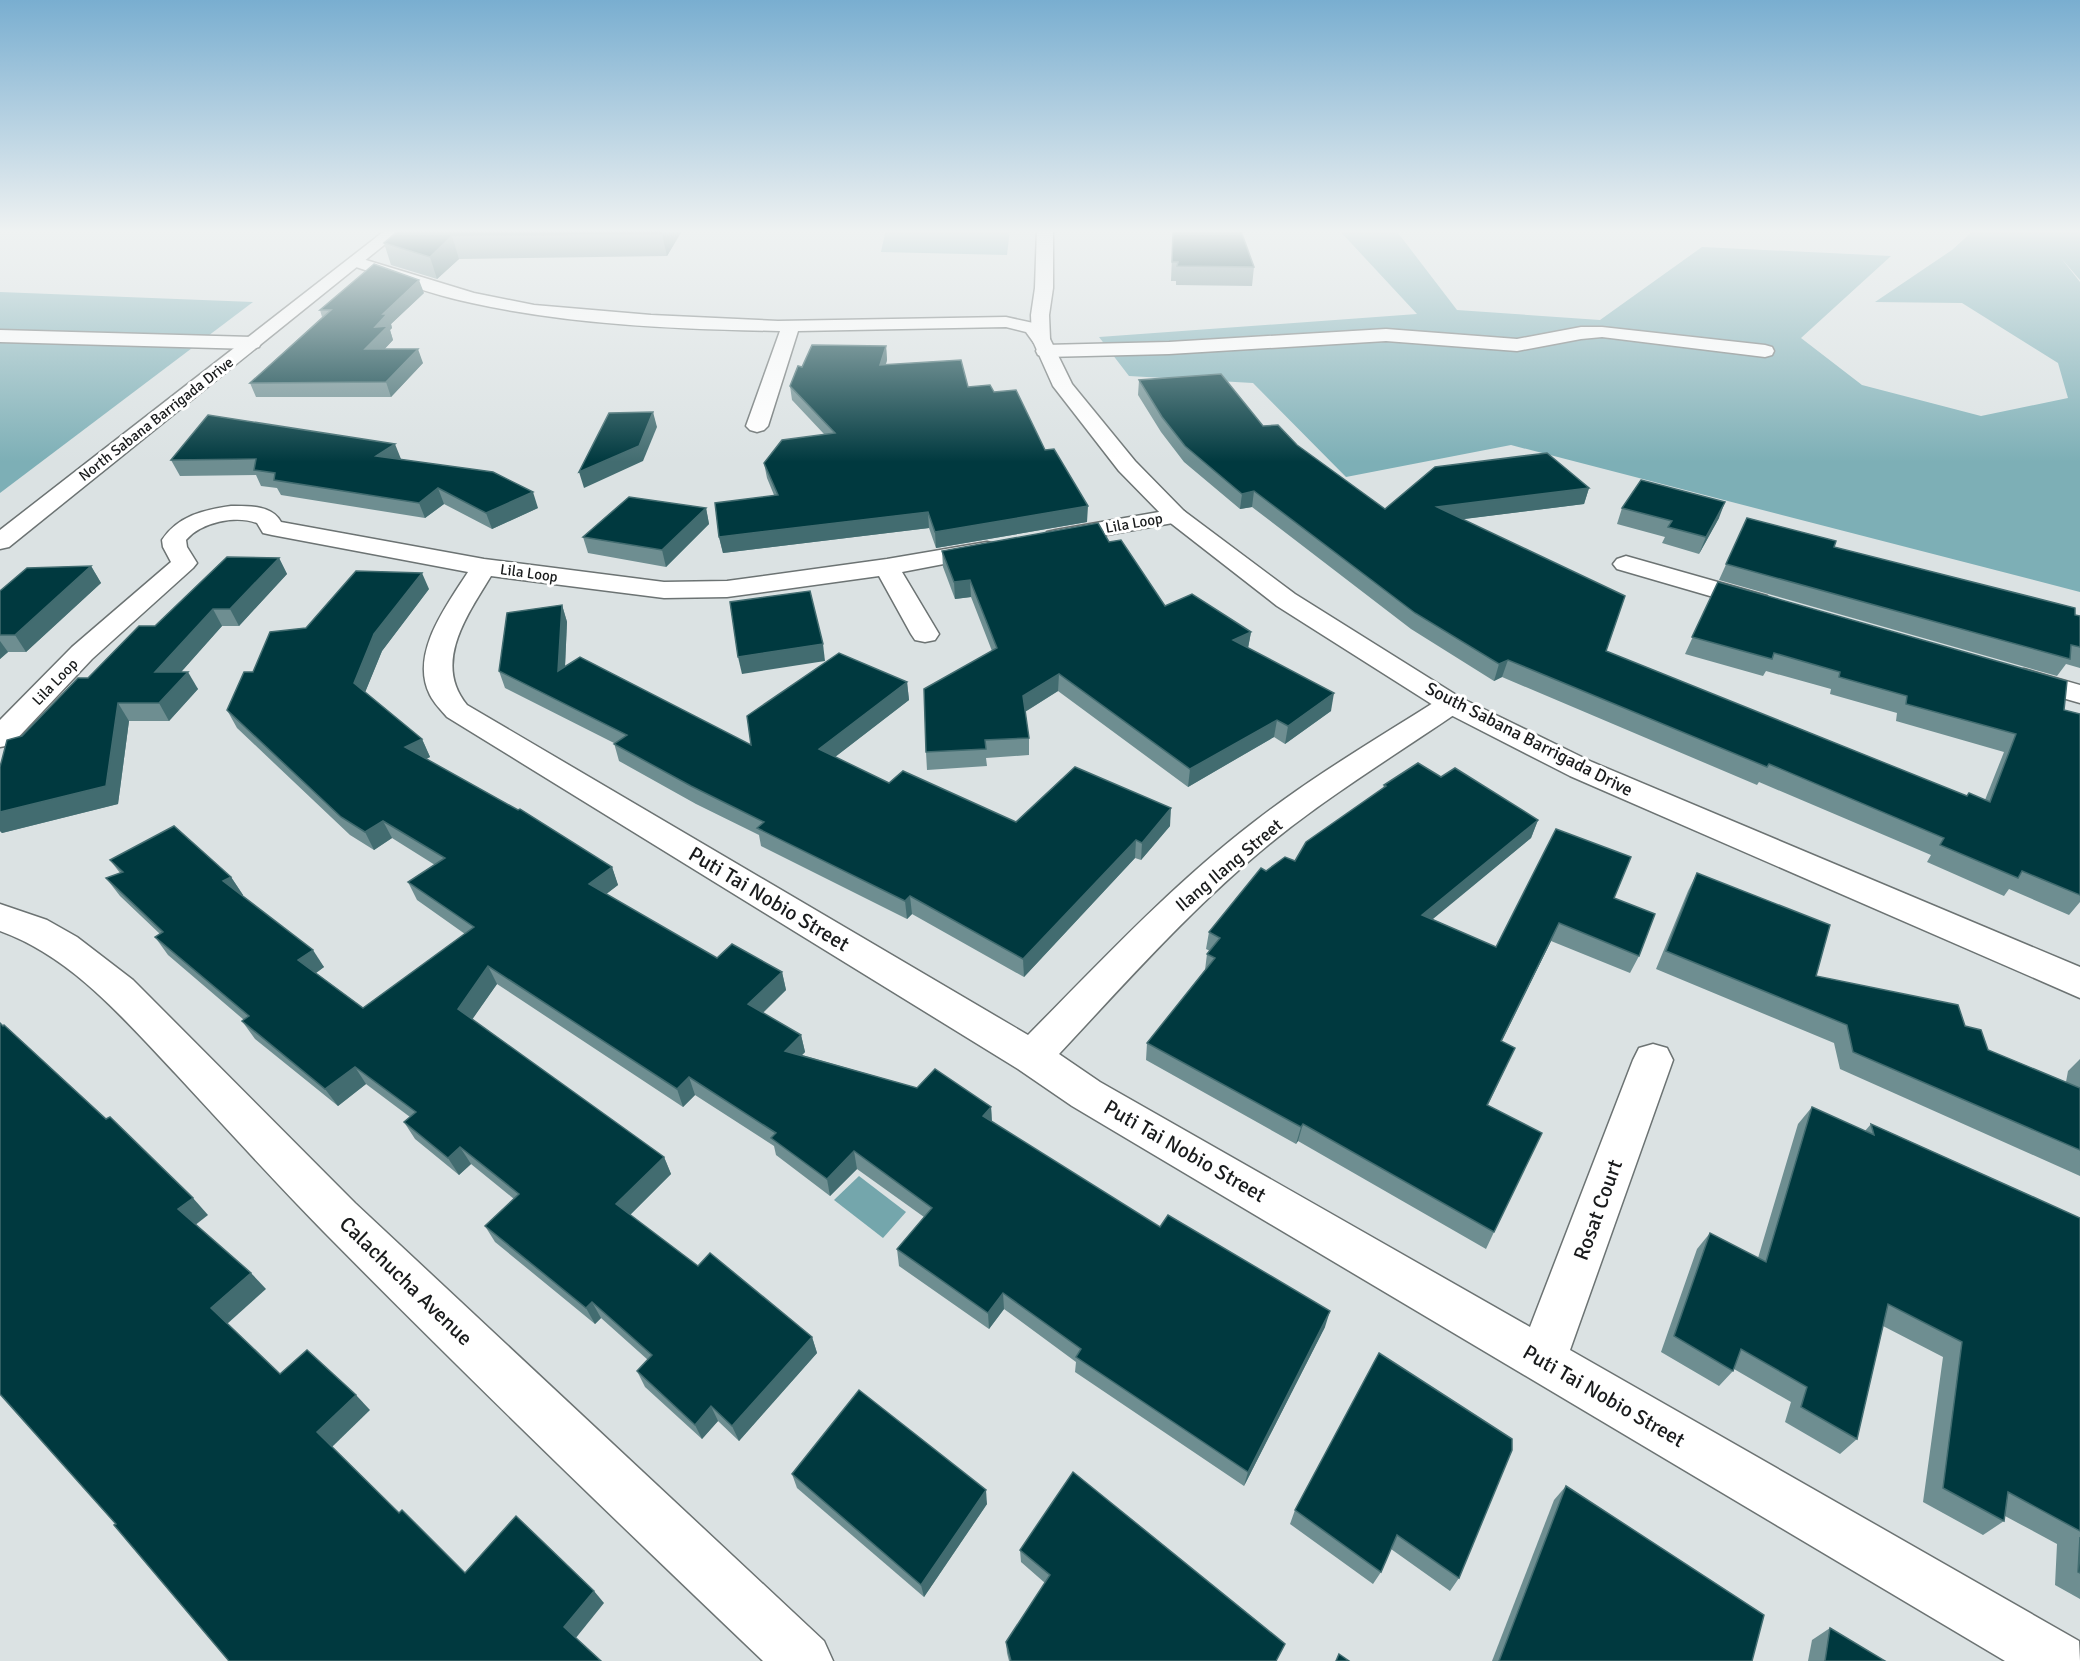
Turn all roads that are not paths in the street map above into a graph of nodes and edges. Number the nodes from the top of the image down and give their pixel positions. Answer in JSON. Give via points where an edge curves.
{"nodes":[{"id":1,"x":299,"y":307,"type":"edge"},
{"id":2,"x":516,"y":307,"type":"edge"},
{"id":3,"x":1041,"y":307,"type":"edge"},
{"id":4,"x":791,"y":325,"type":"junction"},
{"id":5,"x":0,"y":336,"type":"edge"},
{"id":6,"x":252,"y":343,"type":"junction"},
{"id":7,"x":1043,"y":345,"type":"junction"},
{"id":8,"x":1765,"y":351,"type":"dead end"},
{"id":9,"x":757,"y":426,"type":"dead end"},
{"id":10,"x":1176,"y":516,"type":"junction"},
{"id":11,"x":0,"y":542,"type":"edge"},
{"id":12,"x":1626,"y":564,"type":"dead end"},
{"id":13,"x":484,"y":567,"type":"junction"},
{"id":14,"x":887,"y":567,"type":"junction"},
{"id":15,"x":1783,"y":609,"type":"edge"},
{"id":16,"x":925,"y":634,"type":"dead end"},
{"id":17,"x":1996,"y":670,"type":"edge"},
{"id":18,"x":2080,"y":694,"type":"edge"},
{"id":19,"x":1451,"y":704,"type":"junction"},
{"id":20,"x":0,"y":738,"type":"edge"},
{"id":21,"x":0,"y":917,"type":"edge"},
{"id":22,"x":2080,"y":983,"type":"edge"},
{"id":23,"x":1032,"y":1057,"type":"junction"},
{"id":24,"x":1653,"y":1060,"type":"dead end"},
{"id":25,"x":1542,"y":1360,"type":"junction"},
{"id":26,"x":804,"y":1661,"type":"edge"},
{"id":27,"x":2059,"y":1661,"type":"edge"}],
"edges":[{"from":1,"to":6,"type":"street","name":"North Sabana Barrigada Drive"},
{"from":2,"to":4,"type":"street","via":[[651,320]]},
{"from":3,"to":7,"type":"street","name":"South Sabana Barrigada Drive"},
{"from":4,"to":7,"type":"street","via":[[1006,322],[1032,328]]},
{"from":4,"to":9,"type":"street"},
{"from":5,"to":6,"type":"street"},
{"from":6,"to":11,"type":"street","name":"North Sabana Barrigada Drive"},
{"from":7,"to":8,"type":"street","via":[[1169,348],[1386,335],[1517,345],[1602,332]]},
{"from":7,"to":10,"type":"street","name":"South Sabana Barrigada Drive","via":[[1063,386],[1127,466]]},
{"from":10,"to":14,"type":"street","name":"Lila Loop"},
{"from":10,"to":19,"type":"street","name":"South Sabana Barrigada Drive","via":[[1286,600]]},
{"from":12,"to":15,"type":"street"},
{"from":13,"to":14,"type":"street","name":"Lila Loop","via":[[611,585],[691,591]]},
{"from":13,"to":20,"type":"street","name":"Lila Loop","via":[[272,528],[267,518],[255,513],[227,513],[207,519],[175,537],[175,547],[184,563],[82,653]]},
{"from":13,"to":23,"type":"street","name":"Puti Tai Nobio Street","via":[[449,626],[439,655],[443,697],[457,711]]},
{"from":14,"to":16,"type":"street"},
{"from":17,"to":18,"type":"street"},
{"from":19,"to":22,"type":"street","name":"South Sabana Barrigada Drive","via":[[1581,769]]},
{"from":19,"to":23,"type":"street","name":"Ilang Ilang Street","via":[[1243,848],[1153,931]]},
{"from":21,"to":26,"type":"street","name":"Calachucha Avenue","via":[[34,929],[64,947],[120,990],[339,1217]]},
{"from":23,"to":25,"type":"street","name":"Puti Tai Nobio Street","via":[[1086,1094]]},
{"from":24,"to":25,"type":"street","name":"Rosat Court"},
{"from":25,"to":27,"type":"street","name":"Puti Tai Nobio Street"}]}
